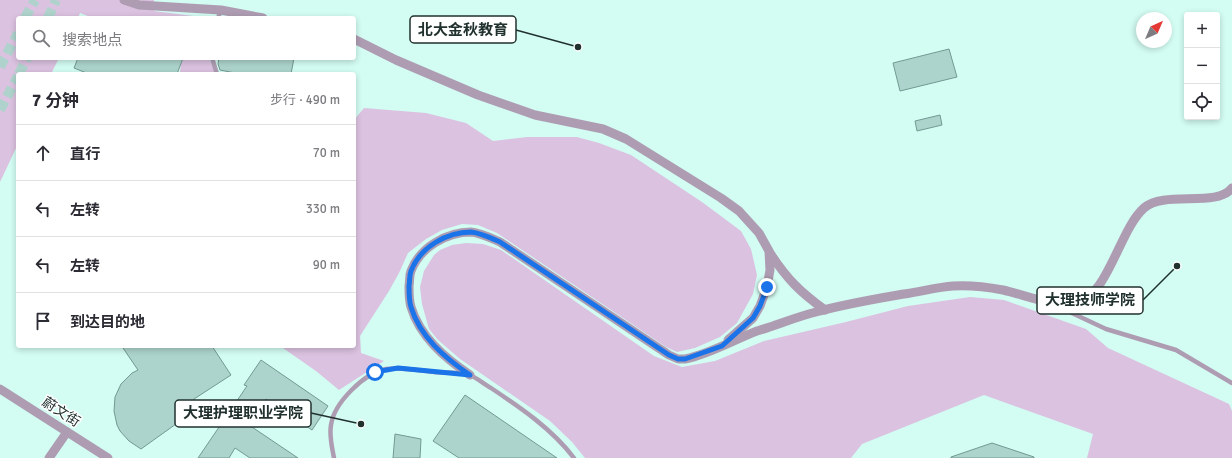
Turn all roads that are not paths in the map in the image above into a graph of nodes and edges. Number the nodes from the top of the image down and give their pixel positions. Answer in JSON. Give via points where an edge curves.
{"nodes":[{"id":1,"x":124,"y":0,"type":"edge"},
{"id":2,"x":219,"y":14,"type":"edge"},
{"id":3,"x":241,"y":16,"type":"edge"},
{"id":4,"x":356,"y":40,"type":"edge"},
{"id":5,"x":213,"y":60,"type":"edge"},
{"id":6,"x":216,"y":72,"type":"edge"},
{"id":7,"x":1232,"y":188,"type":"edge"},
{"id":8,"x":769,"y":251,"type":"junction"},
{"id":9,"x":1048,"y":302,"type":"junction"},
{"id":10,"x":825,"y":310,"type":"junction"},
{"id":11,"x":722,"y":346,"type":"junction"},
{"id":12,"x":470,"y":375,"type":"junction"},
{"id":13,"x":1232,"y":383,"type":"edge"},
{"id":14,"x":0,"y":389,"type":"edge"},
{"id":15,"x":67,"y":432,"type":"junction"},
{"id":16,"x":49,"y":458,"type":"edge"},
{"id":17,"x":108,"y":458,"type":"edge"},
{"id":18,"x":334,"y":458,"type":"edge"},
{"id":19,"x":574,"y":458,"type":"edge"}],
"edges":[{"from":1,"to":2,"type":"street","via":[[139,5]]},
{"from":2,"to":3,"type":"street"},
{"from":4,"to":8,"type":"street","via":[[396,60],[485,97],[542,116],[603,129],[626,139],[739,211],[759,233]]},
{"from":5,"to":6,"type":"lane"},
{"from":7,"to":9,"type":"street","via":[[1229,192],[1217,196],[1159,200],[1145,206],[1124,235],[1110,268],[1094,292],[1075,304]]},
{"from":8,"to":10,"type":"street","via":[[791,283]]},
{"from":8,"to":11,"type":"street","via":[[770,270],[760,306],[753,318]]},
{"from":9,"to":10,"type":"street","via":[[985,287],[954,286]]},
{"from":9,"to":13,"type":"lane","via":[[1106,329],[1176,350]]},
{"from":10,"to":11,"type":"street","via":[[773,326]]},
{"from":11,"to":12,"type":"street","via":[[691,358],[678,359],[500,242],[473,232],[460,233],[440,239],[424,251],[411,272],[410,306],[418,325],[428,338],[446,357]]},
{"from":12,"to":18,"type":"lane","via":[[398,368],[375,372],[354,388],[334,412],[330,426]]},
{"from":12,"to":19,"type":"lane","via":[[538,422],[568,449]]},
{"from":14,"to":15,"type":"street","name":"蔚文街"},
{"from":15,"to":16,"type":"street"},
{"from":15,"to":17,"type":"street","name":"蔚文街"}]}
